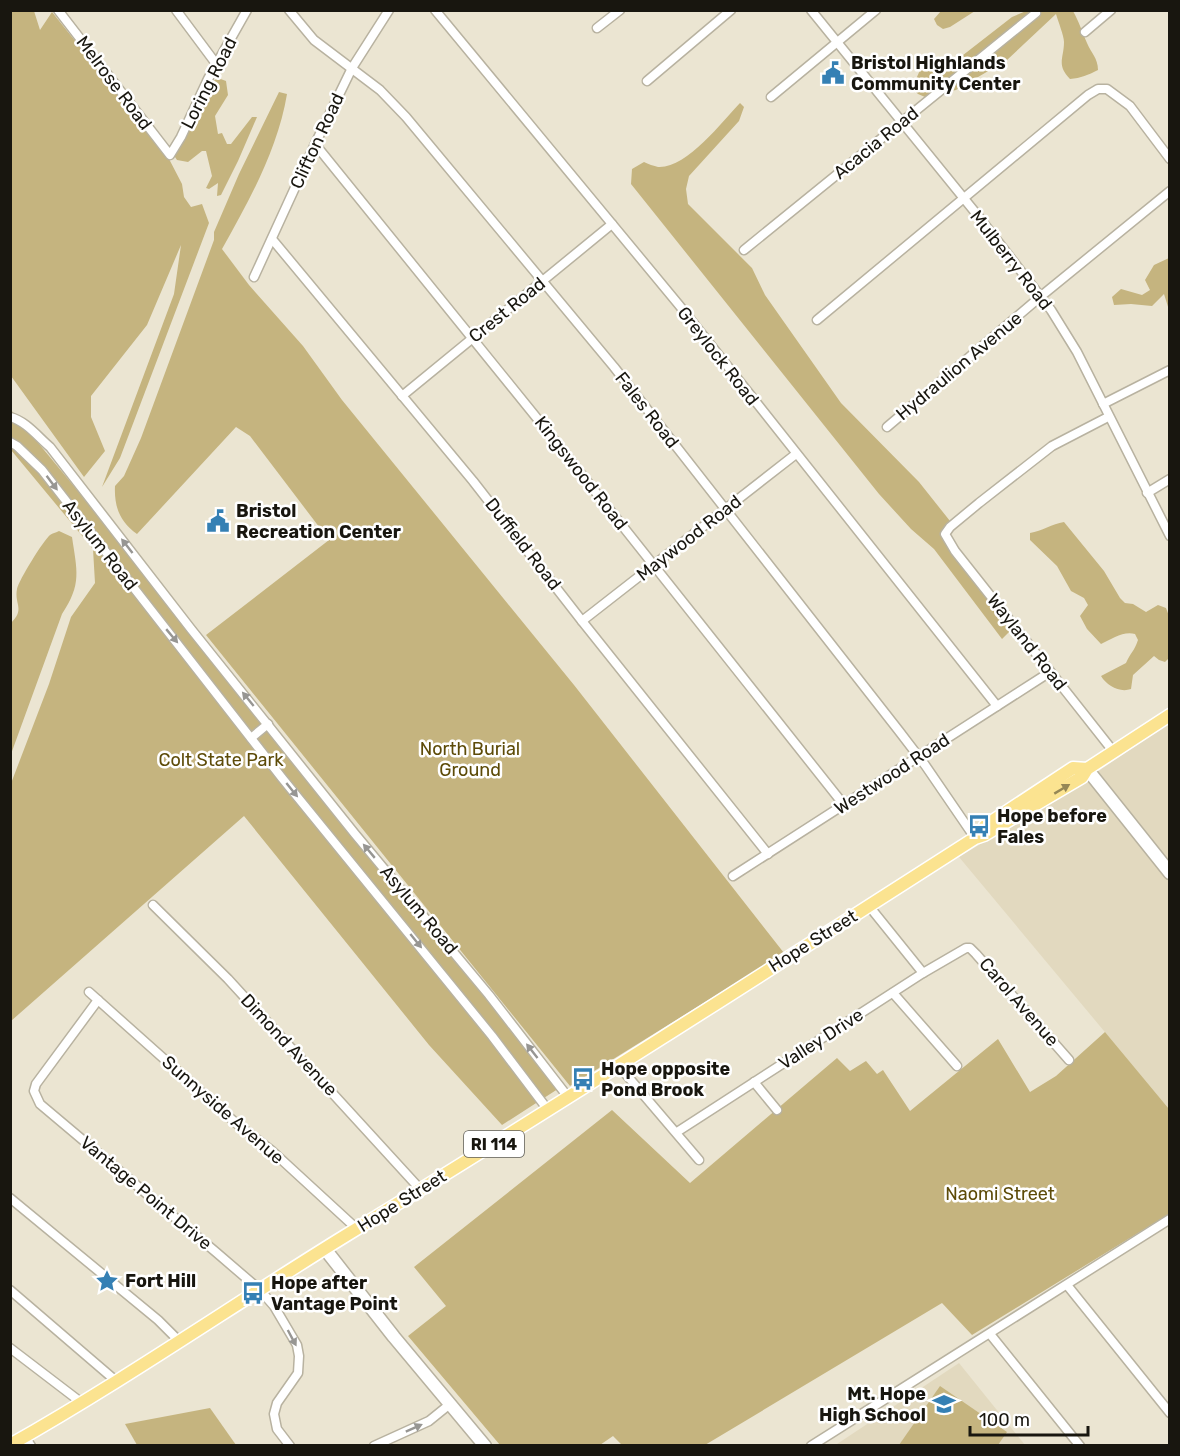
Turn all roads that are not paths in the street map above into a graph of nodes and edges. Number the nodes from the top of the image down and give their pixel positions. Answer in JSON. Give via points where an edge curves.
{"nodes":[{"id":1,"x":58,"y":10,"type":"edge"},
{"id":2,"x":176,"y":10,"type":"edge"},
{"id":3,"x":247,"y":10,"type":"edge"},
{"id":4,"x":289,"y":10,"type":"edge"},
{"id":5,"x":389,"y":10,"type":"edge"},
{"id":6,"x":435,"y":10,"type":"edge"},
{"id":7,"x":620,"y":10,"type":"edge"},
{"id":8,"x":731,"y":10,"type":"edge"},
{"id":9,"x":811,"y":10,"type":"edge"},
{"id":10,"x":876,"y":10,"type":"edge"},
{"id":11,"x":1111,"y":10,"type":"edge"},
{"id":12,"x":1036,"y":13,"type":"dead end"},
{"id":13,"x":597,"y":28,"type":"dead end"},
{"id":14,"x":1085,"y":32,"type":"dead end"},
{"id":15,"x":837,"y":43,"type":"junction"},
{"id":16,"x":217,"y":65,"type":"junction"},
{"id":17,"x":352,"y":68,"type":"junction"},
{"id":18,"x":647,"y":81,"type":"dead end"},
{"id":19,"x":771,"y":97,"type":"dead end"},
{"id":20,"x":901,"y":123,"type":"junction"},
{"id":21,"x":315,"y":144,"type":"junction"},
{"id":22,"x":170,"y":155,"type":"joint"},
{"id":23,"x":1170,"y":159,"type":"edge"},
{"id":24,"x":1170,"y":191,"type":"edge"},
{"id":25,"x":963,"y":199,"type":"junction"},
{"id":26,"x":612,"y":224,"type":"junction"},
{"id":27,"x":272,"y":239,"type":"junction"},
{"id":28,"x":744,"y":250,"type":"dead end"},
{"id":29,"x":254,"y":277,"type":"dead end"},
{"id":30,"x":542,"y":281,"type":"junction"},
{"id":31,"x":1040,"y":297,"type":"junction"},
{"id":32,"x":817,"y":320,"type":"dead end"},
{"id":33,"x":472,"y":338,"type":"junction"},
{"id":34,"x":1170,"y":370,"type":"edge"},
{"id":35,"x":402,"y":396,"type":"junction"},
{"id":36,"x":1103,"y":404,"type":"junction"},
{"id":37,"x":10,"y":417,"type":"edge"},
{"id":38,"x":1108,"y":417,"type":"junction"},
{"id":39,"x":887,"y":427,"type":"dead end"},
{"id":40,"x":10,"y":442,"type":"edge"},
{"id":41,"x":796,"y":454,"type":"junction"},
{"id":42,"x":1170,"y":479,"type":"edge"},
{"id":43,"x":1147,"y":493,"type":"junction"},
{"id":44,"x":726,"y":510,"type":"junction"},
{"id":45,"x":1170,"y":536,"type":"edge"},
{"id":46,"x":655,"y":566,"type":"junction"},
{"id":47,"x":582,"y":621,"type":"junction"},
{"id":48,"x":1050,"y":672,"type":"junction"},
{"id":49,"x":997,"y":706,"type":"junction"},
{"id":50,"x":1170,"y":715,"type":"edge"},
{"id":51,"x":268,"y":724,"type":"junction"},
{"id":52,"x":251,"y":738,"type":"junction"},
{"id":53,"x":1113,"y":751,"type":"junction"},
{"id":54,"x":918,"y":756,"type":"junction"},
{"id":55,"x":1086,"y":769,"type":"junction"},
{"id":56,"x":844,"y":805,"type":"junction"},
{"id":57,"x":975,"y":838,"type":"junction"},
{"id":58,"x":768,"y":854,"type":"junction"},
{"id":59,"x":1170,"y":873,"type":"edge"},
{"id":60,"x":733,"y":876,"type":"dead end"},
{"id":61,"x":153,"y":905,"type":"dead end"},
{"id":62,"x":869,"y":906,"type":"junction"},
{"id":63,"x":966,"y":948,"type":"joint"},
{"id":64,"x":923,"y":973,"type":"junction"},
{"id":65,"x":89,"y":992,"type":"dead end"},
{"id":66,"x":893,"y":993,"type":"junction"},
{"id":67,"x":98,"y":1000,"type":"junction"},
{"id":68,"x":1069,"y":1059,"type":"dead end"},
{"id":69,"x":618,"y":1065,"type":"junction"},
{"id":70,"x":957,"y":1066,"type":"dead end"},
{"id":71,"x":753,"y":1082,"type":"junction"},
{"id":72,"x":568,"y":1097,"type":"junction"},
{"id":73,"x":548,"y":1110,"type":"junction"},
{"id":74,"x":777,"y":1110,"type":"dead end"},
{"id":75,"x":677,"y":1132,"type":"junction"},
{"id":76,"x":699,"y":1160,"type":"dead end"},
{"id":77,"x":421,"y":1190,"type":"junction"},
{"id":78,"x":10,"y":1198,"type":"edge"},
{"id":79,"x":1170,"y":1219,"type":"edge"},
{"id":80,"x":357,"y":1229,"type":"junction"},
{"id":81,"x":324,"y":1249,"type":"junction"},
{"id":82,"x":1067,"y":1285,"type":"junction"},
{"id":83,"x":10,"y":1290,"type":"edge"},
{"id":84,"x":260,"y":1290,"type":"junction"},
{"id":85,"x":990,"y":1334,"type":"junction"},
{"id":86,"x":180,"y":1342,"type":"junction"},
{"id":87,"x":10,"y":1348,"type":"edge"},
{"id":88,"x":117,"y":1382,"type":"junction"},
{"id":89,"x":82,"y":1403,"type":"junction"},
{"id":90,"x":450,"y":1404,"type":"junction"},
{"id":91,"x":1170,"y":1413,"type":"edge"},
{"id":92,"x":28,"y":1441,"type":"edge"},
{"id":93,"x":10,"y":1446,"type":"edge"},
{"id":94,"x":290,"y":1446,"type":"edge"},
{"id":95,"x":374,"y":1446,"type":"edge"},
{"id":96,"x":485,"y":1446,"type":"edge"},
{"id":97,"x":811,"y":1446,"type":"edge"},
{"id":98,"x":1080,"y":1446,"type":"edge"}],
"edges":[{"from":1,"to":22,"type":"street","name":"Melrose Road"},
{"from":2,"to":16,"type":"street"},
{"from":3,"to":16,"type":"street","name":"Loring Road"},
{"from":4,"to":17,"type":"street","name":"Fales Road","via":[[314,40]]},
{"from":5,"to":17,"type":"street","name":"Clifton Road"},
{"from":6,"to":26,"type":"street","name":"Greylock Road"},
{"from":7,"to":13,"type":"street"},
{"from":8,"to":18,"type":"street"},
{"from":9,"to":15,"type":"street","name":"Mulberry Road"},
{"from":10,"to":15,"type":"street"},
{"from":11,"to":14,"type":"street"},
{"from":12,"to":20,"type":"street","name":"Acacia Road"},
{"from":15,"to":19,"type":"street"},
{"from":15,"to":20,"type":"street","name":"Mulberry Road"},
{"from":16,"to":22,"type":"street","name":"Loring Road"},
{"from":17,"to":21,"type":"street","name":"Clifton Road"},
{"from":17,"to":30,"type":"street","name":"Fales Road","via":[[402,112]]},
{"from":20,"to":25,"type":"street","name":"Mulberry Road"},
{"from":20,"to":28,"type":"street","name":"Acacia Road"},
{"from":21,"to":27,"type":"street","name":"Clifton Road"},
{"from":21,"to":33,"type":"street","name":"Kingswood Road"},
{"from":23,"to":25,"type":"street","via":[[1130,106],[1106,88],[1098,89]]},
{"from":24,"to":31,"type":"street","name":"Hydraulion Avenue"},
{"from":25,"to":31,"type":"street","name":"Mulberry Road"},
{"from":25,"to":32,"type":"street"},
{"from":26,"to":30,"type":"street","name":"Crest Road"},
{"from":26,"to":41,"type":"street","name":"Greylock Road"},
{"from":27,"to":29,"type":"street","name":"Clifton Road"},
{"from":27,"to":35,"type":"street","name":"Duffield Road"},
{"from":30,"to":33,"type":"street","name":"Crest Road"},
{"from":30,"to":44,"type":"street","name":"Fales Road"},
{"from":31,"to":36,"type":"street","name":"Mulberry Road","via":[[1073,345]]},
{"from":31,"to":39,"type":"street","name":"Hydraulion Avenue"},
{"from":33,"to":35,"type":"street","name":"Crest Road"},
{"from":33,"to":46,"type":"street","name":"Kingswood Road"},
{"from":34,"to":36,"type":"street"},
{"from":35,"to":47,"type":"street","name":"Duffield Road"},
{"from":36,"to":38,"type":"street","name":"Mulberry Road"},
{"from":51,"to":37,"type":"street","name":"Asylum Road","one_way":true,"via":[[50,447]]},
{"from":38,"to":43,"type":"street","name":"Mulberry Road"},
{"from":38,"to":48,"type":"street","name":"Wayland Road","via":[[1052,446],[946,532],[955,551]]},
{"from":40,"to":52,"type":"street","name":"Asylum Road","one_way":true,"via":[[42,470]]},
{"from":41,"to":44,"type":"street","name":"Maywood Road"},
{"from":41,"to":49,"type":"street","name":"Greylock Road"},
{"from":42,"to":43,"type":"street"},
{"from":43,"to":45,"type":"street","name":"Mulberry Road"},
{"from":44,"to":46,"type":"street","name":"Maywood Road"},
{"from":44,"to":54,"type":"street","name":"Fales Road"},
{"from":46,"to":47,"type":"street","name":"Maywood Road"},
{"from":46,"to":56,"type":"street","name":"Kingswood Road"},
{"from":47,"to":58,"type":"street","name":"Duffield Road"},
{"from":48,"to":49,"type":"street","name":"Westwood Road"},
{"from":48,"to":53,"type":"street","name":"Wayland Road"},
{"from":49,"to":54,"type":"street","name":"Westwood Road"},
{"from":50,"to":53,"type":"main road","name":"Hope Street","number":"RI 114"},
{"from":51,"to":52,"type":"street"},
{"from":72,"to":51,"type":"street","name":"Asylum Road","one_way":true},
{"from":52,"to":73,"type":"street","name":"Asylum Road","one_way":true},
{"from":53,"to":55,"type":"main road","name":"Hope Street","number":"RI 114"},
{"from":54,"to":56,"type":"street","name":"Westwood Road"},
{"from":54,"to":57,"type":"street","name":"Fales Road"},
{"from":55,"to":57,"type":"main road","name":"Hope Street","number":"RI 114","via":[[1073,768],[980,830]]},
{"from":55,"to":59,"type":"street"},
{"from":56,"to":58,"type":"street","name":"Westwood Road"},
{"from":57,"to":62,"type":"main road","name":"Hope Street","number":"RI 114"},
{"from":58,"to":60,"type":"street","name":"Westwood Road"},
{"from":61,"to":77,"type":"street","name":"Dimond Avenue","via":[[228,979]]},
{"from":62,"to":64,"type":"street"},
{"from":62,"to":69,"type":"main road","name":"Hope Street","number":"RI 114"},
{"from":63,"to":64,"type":"street","name":"Valley Drive"},
{"from":63,"to":68,"type":"street","name":"Carol Avenue","via":[[976,954]]},
{"from":64,"to":66,"type":"street","name":"Valley Drive"},
{"from":65,"to":67,"type":"street","name":"Sunnyside Avenue"},
{"from":66,"to":70,"type":"street"},
{"from":66,"to":71,"type":"street","name":"Valley Drive"},
{"from":67,"to":80,"type":"street","name":"Sunnyside Avenue"},
{"from":67,"to":84,"type":"street","name":"Vantage Point Drive","via":[[36,1084],[34,1094],[40,1104]]},
{"from":69,"to":72,"type":"main road","name":"Hope Street","number":"RI 114"},
{"from":69,"to":75,"type":"street"},
{"from":71,"to":74,"type":"street"},
{"from":71,"to":75,"type":"street","name":"Valley Drive"},
{"from":72,"to":73,"type":"main road","name":"Hope Street","number":"RI 114"},
{"from":73,"to":77,"type":"main road","name":"Hope Street","number":"RI 114"},
{"from":75,"to":76,"type":"street"},
{"from":77,"to":80,"type":"main road","name":"Hope Street","number":"RI 114"},
{"from":78,"to":86,"type":"street"},
{"from":79,"to":82,"type":"street"},
{"from":80,"to":81,"type":"main road","name":"Hope Street","number":"RI 114"},
{"from":81,"to":84,"type":"main road","name":"Hope Street","number":"RI 114"},
{"from":81,"to":90,"type":"street"},
{"from":82,"to":85,"type":"street"},
{"from":82,"to":91,"type":"street"},
{"from":83,"to":88,"type":"street"},
{"from":84,"to":86,"type":"main road","name":"Hope Street","number":"RI 114"},
{"from":84,"to":94,"type":"street","name":"Vantage Point Drive","one_way":true,"via":[[297,1345],[298,1373],[274,1414],[277,1430]]},
{"from":85,"to":97,"type":"street"},
{"from":85,"to":98,"type":"street"},
{"from":86,"to":88,"type":"main road","name":"Hope Street","number":"RI 114"},
{"from":87,"to":89,"type":"street"},
{"from":88,"to":89,"type":"main road","name":"Hope Street","number":"RI 114"},
{"from":89,"to":92,"type":"main road","name":"Hope Street","number":"RI 114"},
{"from":95,"to":90,"type":"street","one_way":true,"via":[[429,1421]]},
{"from":90,"to":96,"type":"street"},
{"from":92,"to":93,"type":"main road","name":"Hope Street","number":"RI 114"}]}
